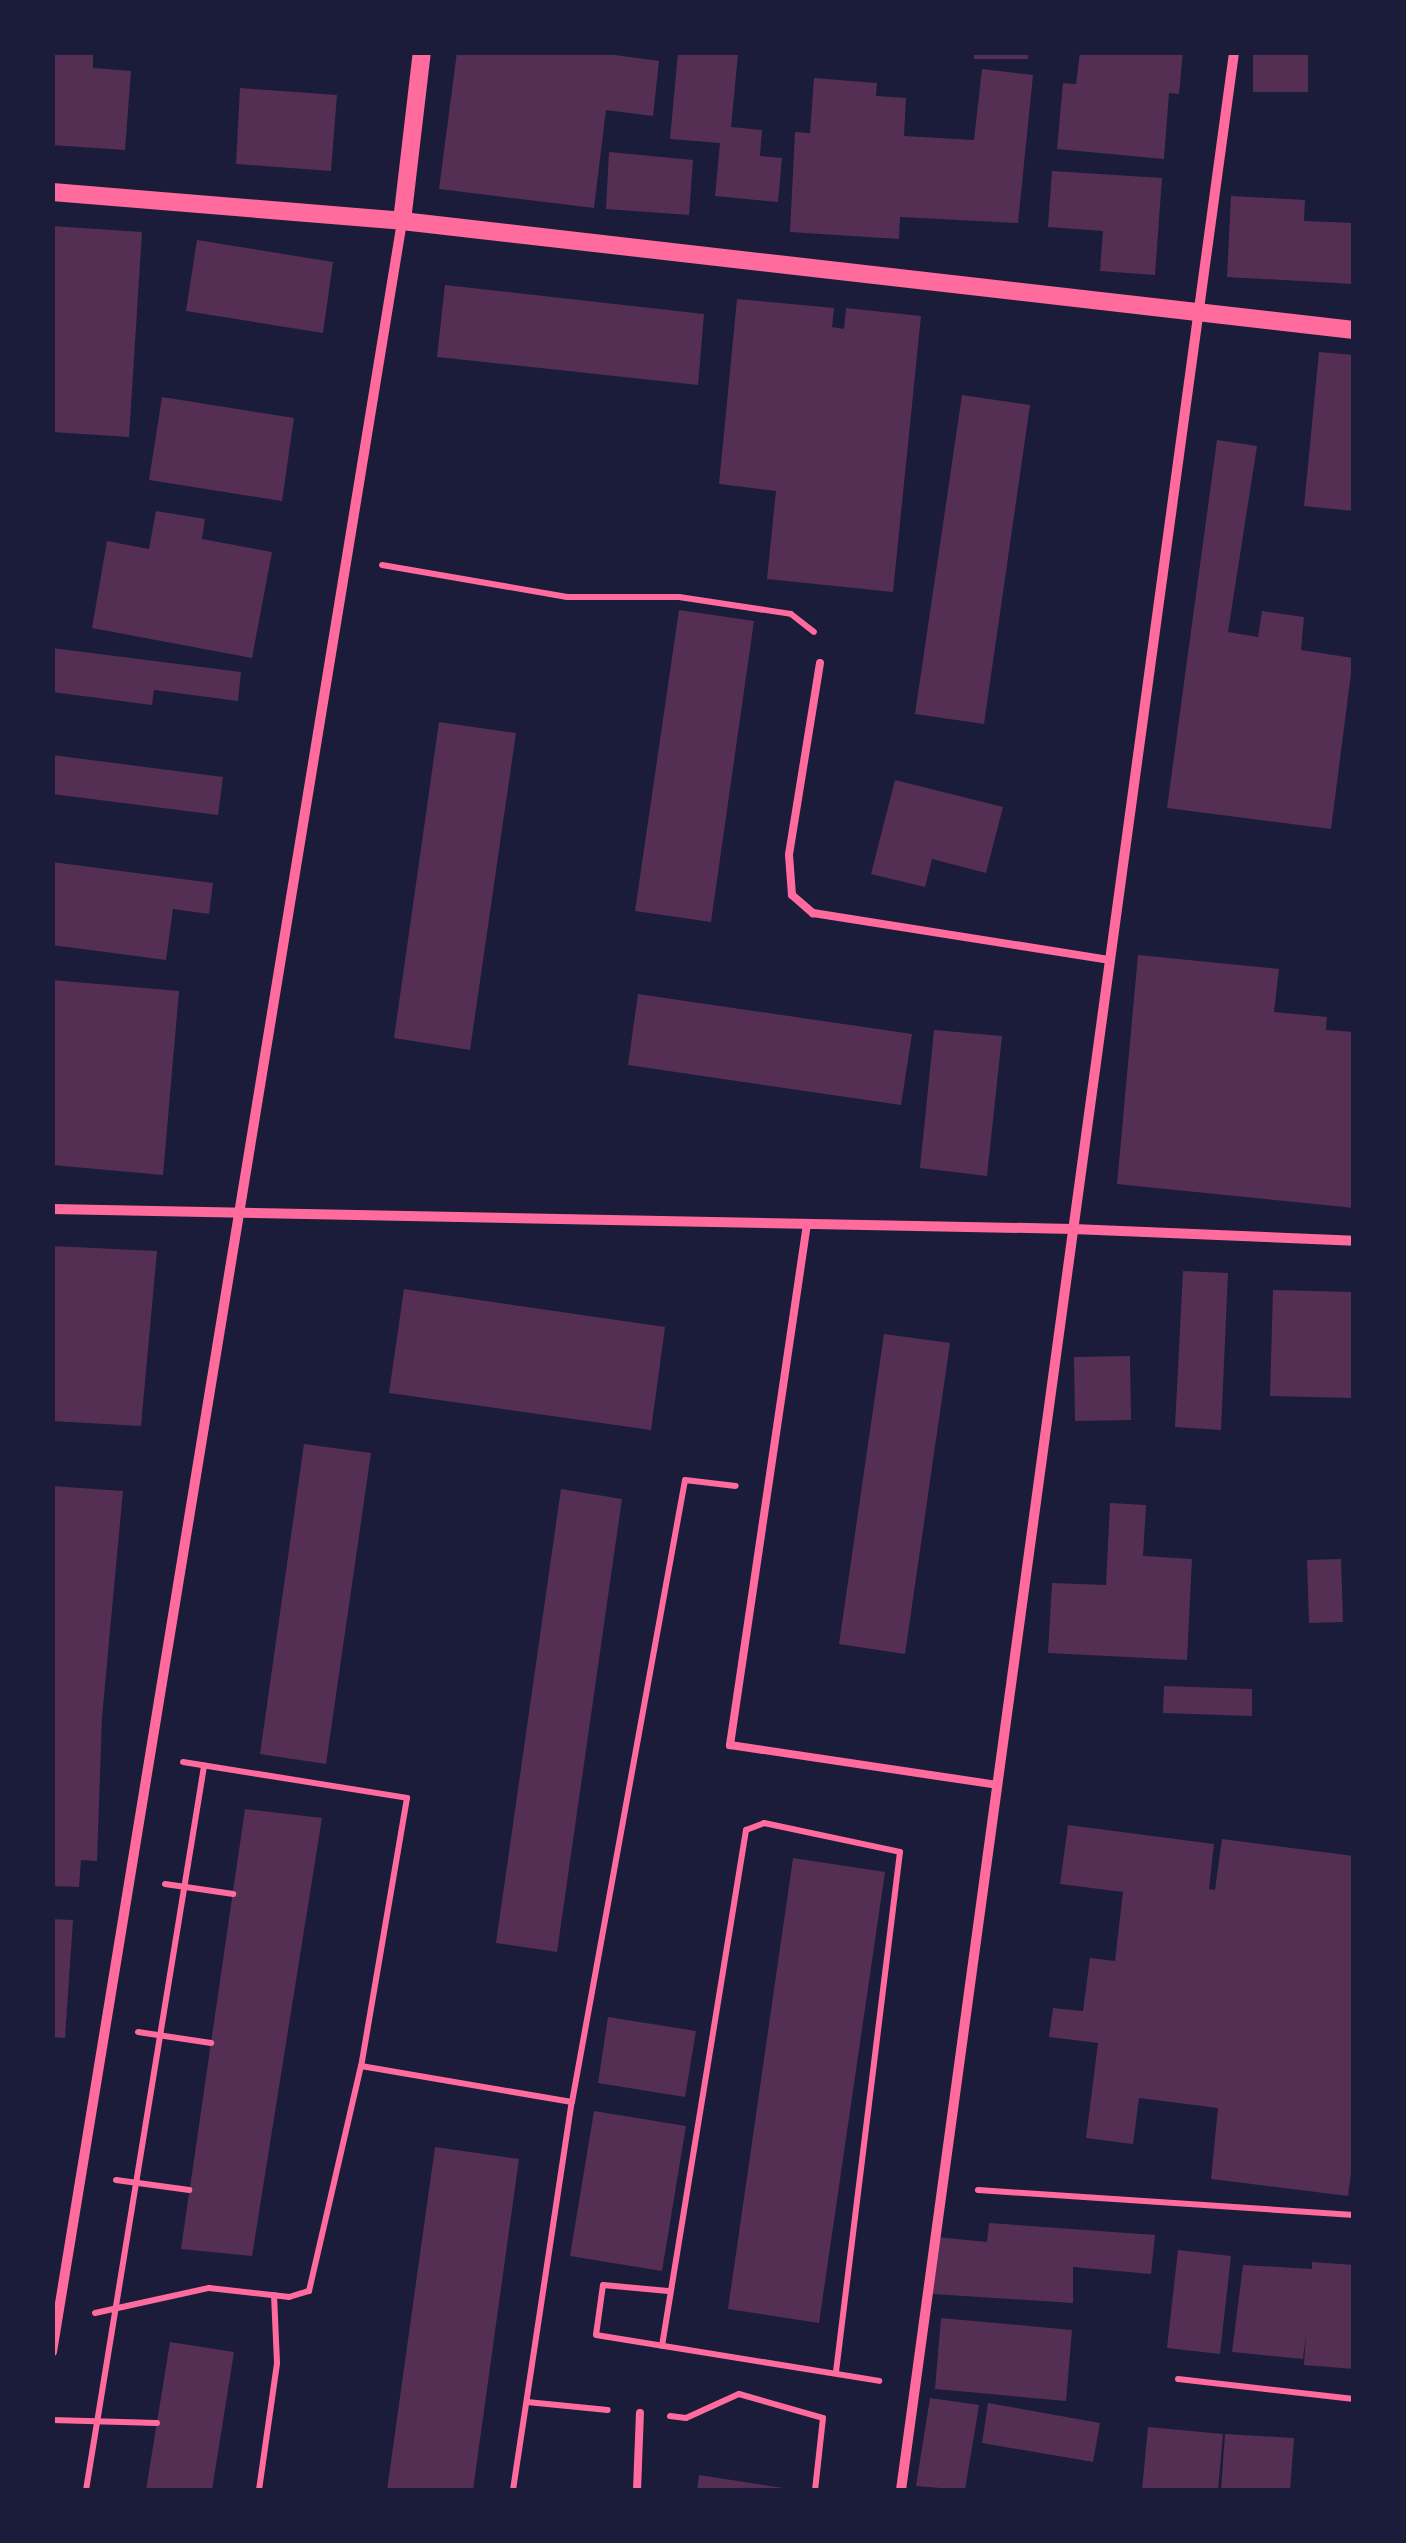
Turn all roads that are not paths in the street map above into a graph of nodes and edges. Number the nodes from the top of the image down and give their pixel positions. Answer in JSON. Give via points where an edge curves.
{"nodes":[{"id":1,"x":422,"y":52,"type":"edge"},
{"id":2,"x":1234,"y":52,"type":"edge"},
{"id":3,"x":52,"y":192,"type":"edge"},
{"id":4,"x":402,"y":221,"type":"junction"},
{"id":5,"x":1199,"y":313,"type":"junction"},
{"id":6,"x":1354,"y":330,"type":"edge"},
{"id":7,"x":820,"y":663,"type":"road end"},
{"id":8,"x":1110,"y":960,"type":"junction"},
{"id":9,"x":52,"y":1209,"type":"edge"},
{"id":10,"x":240,"y":1214,"type":"junction"},
{"id":11,"x":807,"y":1224,"type":"junction"},
{"id":12,"x":1074,"y":1228,"type":"junction"},
{"id":13,"x":1354,"y":1242,"type":"edge"},
{"id":14,"x":997,"y":1785,"type":"junction"},
{"id":15,"x":55,"y":2317,"type":"edge"},
{"id":16,"x":52,"y":2352,"type":"edge"},
{"id":17,"x":640,"y":2414,"type":"road end"},
{"id":18,"x":637,"y":2490,"type":"edge"},
{"id":19,"x":901,"y":2490,"type":"edge"}],
"edges":[{"from":1,"to":4,"type":"street"},
{"from":2,"to":5,"type":"street"},
{"from":3,"to":4,"type":"street"},
{"from":4,"to":5,"type":"street"},
{"from":4,"to":10,"type":"street"},
{"from":5,"to":6,"type":"street"},
{"from":5,"to":8,"type":"street"},
{"from":7,"to":8,"type":"lane","via":[[788,855],[792,895],[813,913]]},
{"from":8,"to":12,"type":"street"},
{"from":9,"to":10,"type":"street"},
{"from":10,"to":11,"type":"street"},
{"from":10,"to":15,"type":"street"},
{"from":11,"to":12,"type":"street"},
{"from":11,"to":14,"type":"lane","via":[[730,1745]]},
{"from":12,"to":13,"type":"street"},
{"from":12,"to":14,"type":"street"},
{"from":14,"to":19,"type":"street"},
{"from":15,"to":16,"type":"street"},
{"from":17,"to":18,"type":"lane"}]}
